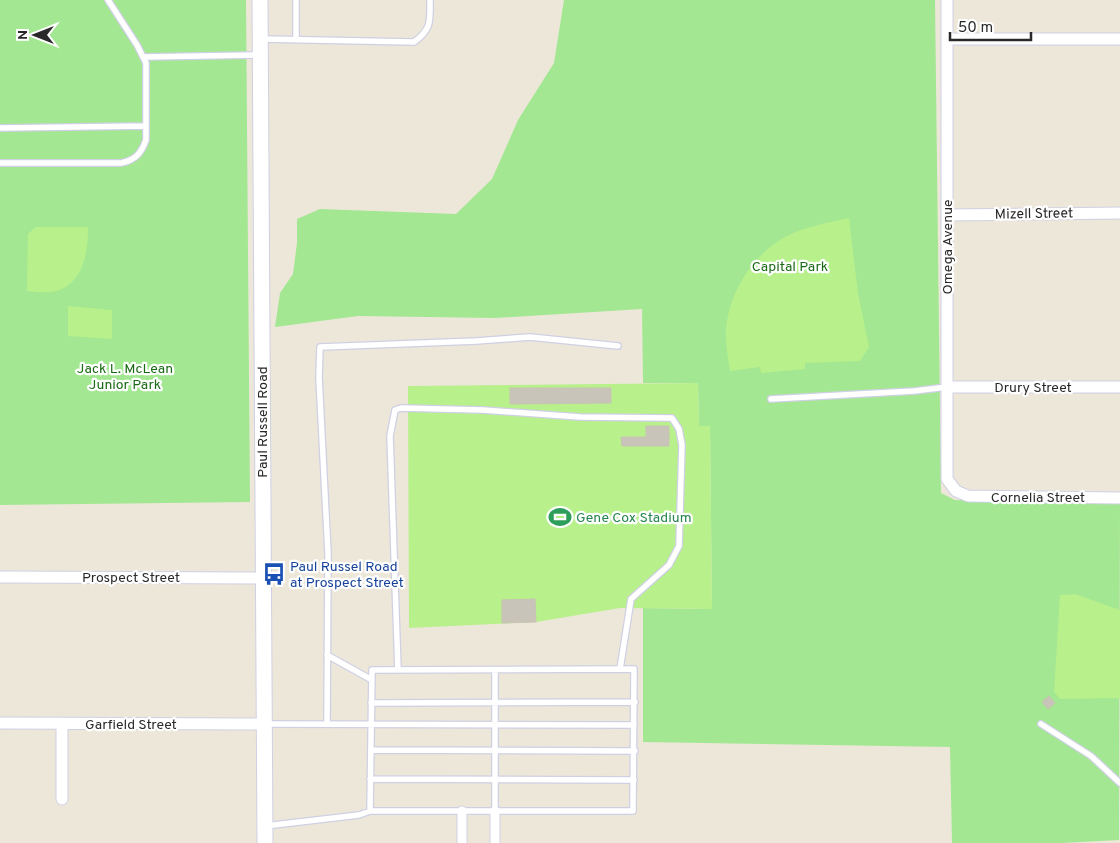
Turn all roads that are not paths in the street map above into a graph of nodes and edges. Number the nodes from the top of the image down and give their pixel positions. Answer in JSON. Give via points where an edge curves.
{"nodes":[{"id":1,"x":108,"y":0,"type":"edge"},
{"id":2,"x":260,"y":0,"type":"edge"},
{"id":3,"x":296,"y":0,"type":"edge"},
{"id":4,"x":430,"y":0,"type":"edge"},
{"id":5,"x":948,"y":0,"type":"edge"},
{"id":6,"x":260,"y":39,"type":"junction"},
{"id":7,"x":296,"y":40,"type":"junction"},
{"id":8,"x":948,"y":40,"type":"junction"},
{"id":9,"x":1120,"y":40,"type":"edge"},
{"id":10,"x":260,"y":56,"type":"junction"},
{"id":11,"x":143,"y":57,"type":"junction"},
{"id":12,"x":146,"y":126,"type":"junction"},
{"id":13,"x":0,"y":128,"type":"edge"},
{"id":14,"x":0,"y":163,"type":"edge"},
{"id":15,"x":1120,"y":213,"type":"edge"},
{"id":16,"x":947,"y":215,"type":"junction"},
{"id":17,"x":618,"y":346,"type":"dead end"},
{"id":18,"x":946,"y":387,"type":"junction"},
{"id":19,"x":1120,"y":387,"type":"edge"},
{"id":20,"x":771,"y":399,"type":"dead end"},
{"id":21,"x":956,"y":491,"type":"joint"},
{"id":22,"x":1120,"y":498,"type":"edge"},
{"id":23,"x":0,"y":577,"type":"edge"},
{"id":24,"x":262,"y":578,"type":"junction"},
{"id":25,"x":328,"y":655,"type":"junction"},
{"id":26,"x":620,"y":669,"type":"junction"},
{"id":27,"x":398,"y":670,"type":"junction"},
{"id":28,"x":495,"y":670,"type":"junction"},
{"id":29,"x":372,"y":680,"type":"junction"},
{"id":30,"x":371,"y":702,"type":"junction"},
{"id":31,"x":495,"y":702,"type":"junction"},
{"id":32,"x":635,"y":702,"type":"junction"},
{"id":33,"x":0,"y":724,"type":"edge"},
{"id":34,"x":62,"y":724,"type":"junction"},
{"id":35,"x":263,"y":724,"type":"junction"},
{"id":36,"x":327,"y":724,"type":"junction"},
{"id":37,"x":1041,"y":724,"type":"dead end"},
{"id":38,"x":371,"y":725,"type":"junction"},
{"id":39,"x":495,"y":725,"type":"junction"},
{"id":40,"x":634,"y":725,"type":"junction"},
{"id":41,"x":371,"y":750,"type":"junction"},
{"id":42,"x":495,"y":751,"type":"junction"},
{"id":43,"x":635,"y":751,"type":"junction"},
{"id":44,"x":370,"y":779,"type":"junction"},
{"id":45,"x":495,"y":780,"type":"junction"},
{"id":46,"x":634,"y":780,"type":"junction"},
{"id":47,"x":1120,"y":783,"type":"edge"},
{"id":48,"x":62,"y":799,"type":"dead end"},
{"id":49,"x":370,"y":811,"type":"junction"},
{"id":50,"x":462,"y":811,"type":"junction"},
{"id":51,"x":495,"y":811,"type":"junction"},
{"id":52,"x":264,"y":826,"type":"junction"},
{"id":53,"x":265,"y":843,"type":"edge"},
{"id":54,"x":462,"y":843,"type":"edge"},
{"id":55,"x":495,"y":843,"type":"edge"}],
"edges":[{"from":1,"to":11,"type":"lane"},
{"from":2,"to":6,"type":"street","name":"Paul Russell Road"},
{"from":3,"to":7,"type":"lane"},
{"from":4,"to":7,"type":"lane","via":[[430,24],[424,35],[414,42]]},
{"from":5,"to":8,"type":"street","name":"Omega Avenue"},
{"from":6,"to":7,"type":"lane"},
{"from":6,"to":10,"type":"street","name":"Paul Russell Road"},
{"from":8,"to":9,"type":"street"},
{"from":8,"to":16,"type":"street","name":"Omega Avenue"},
{"from":10,"to":11,"type":"lane"},
{"from":10,"to":24,"type":"street","name":"Paul Russell Road"},
{"from":11,"to":12,"type":"lane","via":[[146,63]]},
{"from":12,"to":13,"type":"lane"},
{"from":12,"to":14,"type":"lane","via":[[143,150],[130,161]]},
{"from":15,"to":16,"type":"street","name":"Mizell Street"},
{"from":16,"to":18,"type":"street","name":"Omega Avenue"},
{"from":17,"to":25,"type":"lane","via":[[530,336],[320,346],[328,553]]},
{"from":18,"to":19,"type":"street","name":"Drury Street"},
{"from":18,"to":20,"type":"lane","via":[[914,392]]},
{"from":18,"to":21,"type":"street","name":"Omega Avenue","via":[[947,479]]},
{"from":21,"to":22,"type":"street","name":"Cornelia Street","via":[[968,496]]},
{"from":23,"to":24,"type":"street","name":"Prospect Street"},
{"from":24,"to":35,"type":"street","name":"Paul Russell Road"},
{"from":25,"to":29,"type":"lane"},
{"from":25,"to":36,"type":"lane"},
{"from":26,"to":27,"type":"lane","via":[[632,599],[668,566],[679,546],[682,445],[679,429],[672,418],[401,408],[395,410],[390,436]]},
{"from":26,"to":28,"type":"lane"},
{"from":26,"to":32,"type":"lane","via":[[634,669]]},
{"from":27,"to":28,"type":"lane"},
{"from":27,"to":29,"type":"lane","via":[[372,670]]},
{"from":28,"to":31,"type":"lane"},
{"from":29,"to":30,"type":"lane"},
{"from":30,"to":31,"type":"lane"},
{"from":30,"to":38,"type":"lane"},
{"from":31,"to":32,"type":"lane"},
{"from":31,"to":39,"type":"lane"},
{"from":32,"to":40,"type":"lane"},
{"from":33,"to":34,"type":"street","name":"Garfield Street"},
{"from":34,"to":35,"type":"street","name":"Garfield Street"},
{"from":34,"to":48,"type":"street"},
{"from":35,"to":36,"type":"lane"},
{"from":35,"to":52,"type":"street","name":"Paul Russell Road"},
{"from":36,"to":38,"type":"lane"},
{"from":37,"to":47,"type":"lane","via":[[1091,756]]},
{"from":38,"to":39,"type":"lane"},
{"from":38,"to":41,"type":"lane"},
{"from":39,"to":40,"type":"lane"},
{"from":39,"to":42,"type":"lane"},
{"from":40,"to":43,"type":"lane"},
{"from":41,"to":42,"type":"lane"},
{"from":41,"to":44,"type":"lane"},
{"from":42,"to":43,"type":"lane"},
{"from":42,"to":45,"type":"lane"},
{"from":43,"to":46,"type":"lane"},
{"from":44,"to":45,"type":"lane"},
{"from":44,"to":49,"type":"lane"},
{"from":45,"to":46,"type":"lane"},
{"from":45,"to":51,"type":"lane"},
{"from":46,"to":51,"type":"lane","via":[[634,811]]},
{"from":49,"to":50,"type":"lane"},
{"from":49,"to":52,"type":"lane"},
{"from":50,"to":51,"type":"lane"},
{"from":50,"to":54,"type":"street"},
{"from":51,"to":55,"type":"street"},
{"from":52,"to":53,"type":"street","name":"Paul Russell Road"}]}
